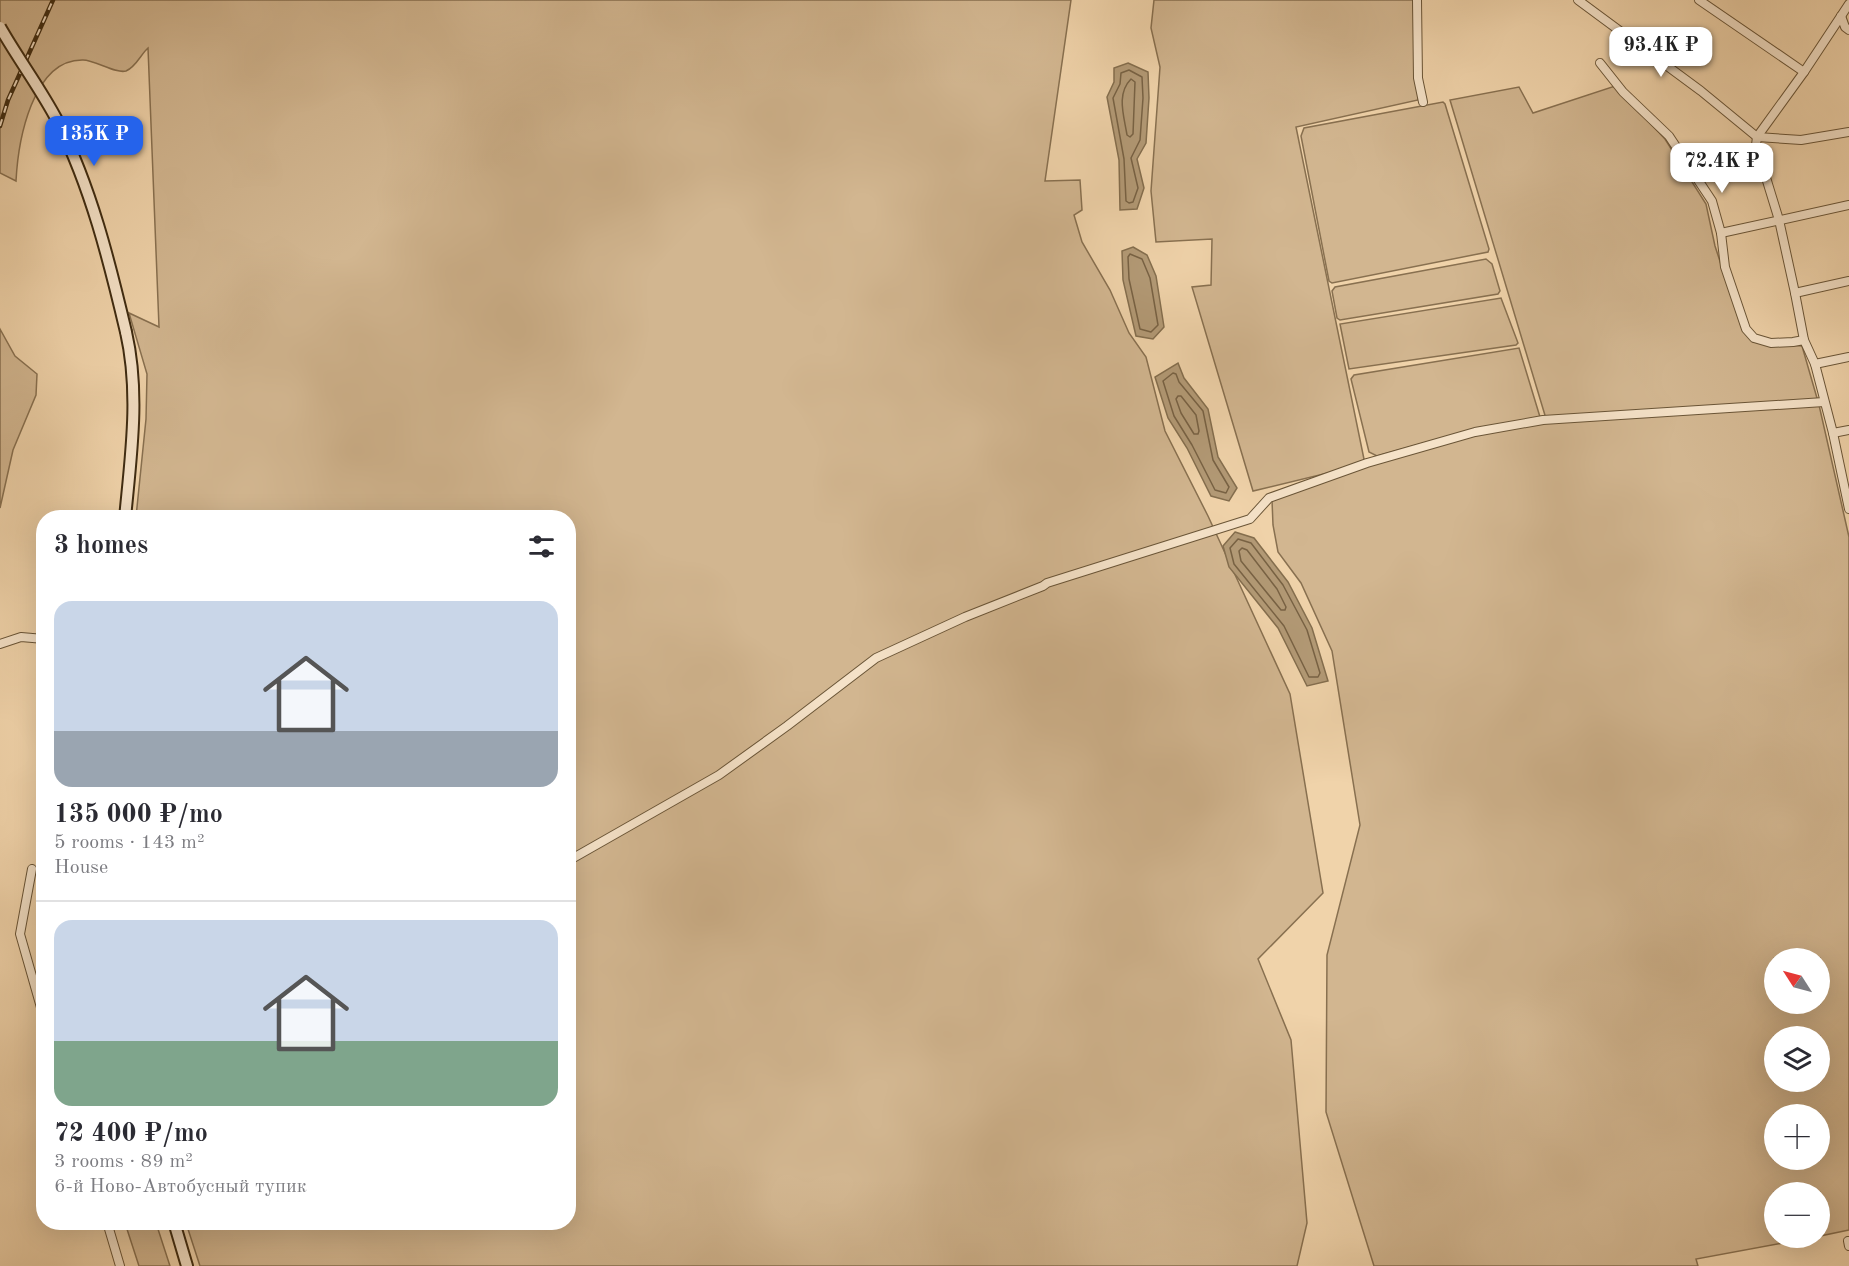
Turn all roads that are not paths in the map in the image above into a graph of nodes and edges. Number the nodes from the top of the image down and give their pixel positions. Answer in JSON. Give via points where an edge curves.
{"nodes":[{"id":1,"x":1417,"y":0,"type":"edge"},
{"id":2,"x":1578,"y":0,"type":"edge"},
{"id":3,"x":1700,"y":0,"type":"edge"},
{"id":4,"x":1849,"y":4,"type":"edge"},
{"id":5,"x":1841,"y":16,"type":"junction"},
{"id":6,"x":0,"y":27,"type":"edge"},
{"id":7,"x":1849,"y":30,"type":"edge"},
{"id":8,"x":1600,"y":63,"type":"dead end"},
{"id":9,"x":1804,"y":72,"type":"junction"},
{"id":10,"x":1423,"y":102,"type":"dead end"},
{"id":11,"x":1849,"y":132,"type":"edge"},
{"id":12,"x":1757,"y":137,"type":"junction"},
{"id":13,"x":1849,"y":205,"type":"edge"},
{"id":14,"x":1779,"y":220,"type":"junction"},
{"id":15,"x":1721,"y":233,"type":"junction"},
{"id":16,"x":1849,"y":281,"type":"edge"},
{"id":17,"x":1795,"y":293,"type":"junction"},
{"id":18,"x":1804,"y":339,"type":"junction"},
{"id":19,"x":1849,"y":357,"type":"edge"},
{"id":20,"x":1815,"y":364,"type":"junction"},
{"id":21,"x":1824,"y":402,"type":"junction"},
{"id":22,"x":1849,"y":430,"type":"edge"},
{"id":23,"x":1833,"y":433,"type":"junction"},
{"id":24,"x":1849,"y":507,"type":"edge"},
{"id":25,"x":126,"y":510,"type":"edge"},
{"id":26,"x":36,"y":638,"type":"edge"},
{"id":27,"x":0,"y":644,"type":"edge"},
{"id":28,"x":576,"y":856,"type":"edge"},
{"id":29,"x":32,"y":869,"type":"dead end"},
{"id":30,"x":36,"y":990,"type":"edge"},
{"id":31,"x":109,"y":1230,"type":"edge"},
{"id":32,"x":176,"y":1230,"type":"edge"},
{"id":33,"x":120,"y":1266,"type":"edge"},
{"id":34,"x":187,"y":1266,"type":"edge"}],
"edges":[{"from":1,"to":10,"type":"street","via":[[1418,78]]},
{"from":2,"to":12,"type":"street"},
{"from":3,"to":9,"type":"street"},
{"from":4,"to":5,"type":"street"},
{"from":5,"to":7,"type":"street"},
{"from":5,"to":9,"type":"street"},
{"from":6,"to":25,"type":"main road","bridge":true,"via":[[46,101],[76,162],[96,217],[126,332],[135,424]]},
{"from":8,"to":15,"type":"street","via":[[1623,92],[1669,136],[1712,201]]},
{"from":9,"to":12,"type":"street"},
{"from":11,"to":12,"type":"street","via":[[1801,140]]},
{"from":12,"to":14,"type":"street","via":[[1756,145]]},
{"from":13,"to":14,"type":"street"},
{"from":14,"to":15,"type":"street"},
{"from":14,"to":17,"type":"street"},
{"from":15,"to":18,"type":"street","via":[[1725,267],[1746,328],[1754,338],[1771,343]]},
{"from":16,"to":17,"type":"street"},
{"from":17,"to":18,"type":"street"},
{"from":18,"to":20,"type":"street"},
{"from":19,"to":20,"type":"street"},
{"from":20,"to":21,"type":"street"},
{"from":21,"to":23,"type":"street"},
{"from":21,"to":28,"type":"street","via":[[1543,420],[1475,432],[1365,464],[1269,498],[1250,519],[1047,583],[876,658],[718,775]]},
{"from":22,"to":23,"type":"street"},
{"from":23,"to":24,"type":"street"},
{"from":26,"to":27,"type":"street","via":[[21,637]]},
{"from":29,"to":30,"type":"street","via":[[20,934]]},
{"from":31,"to":33,"type":"street"},
{"from":32,"to":34,"type":"main road"}]}
